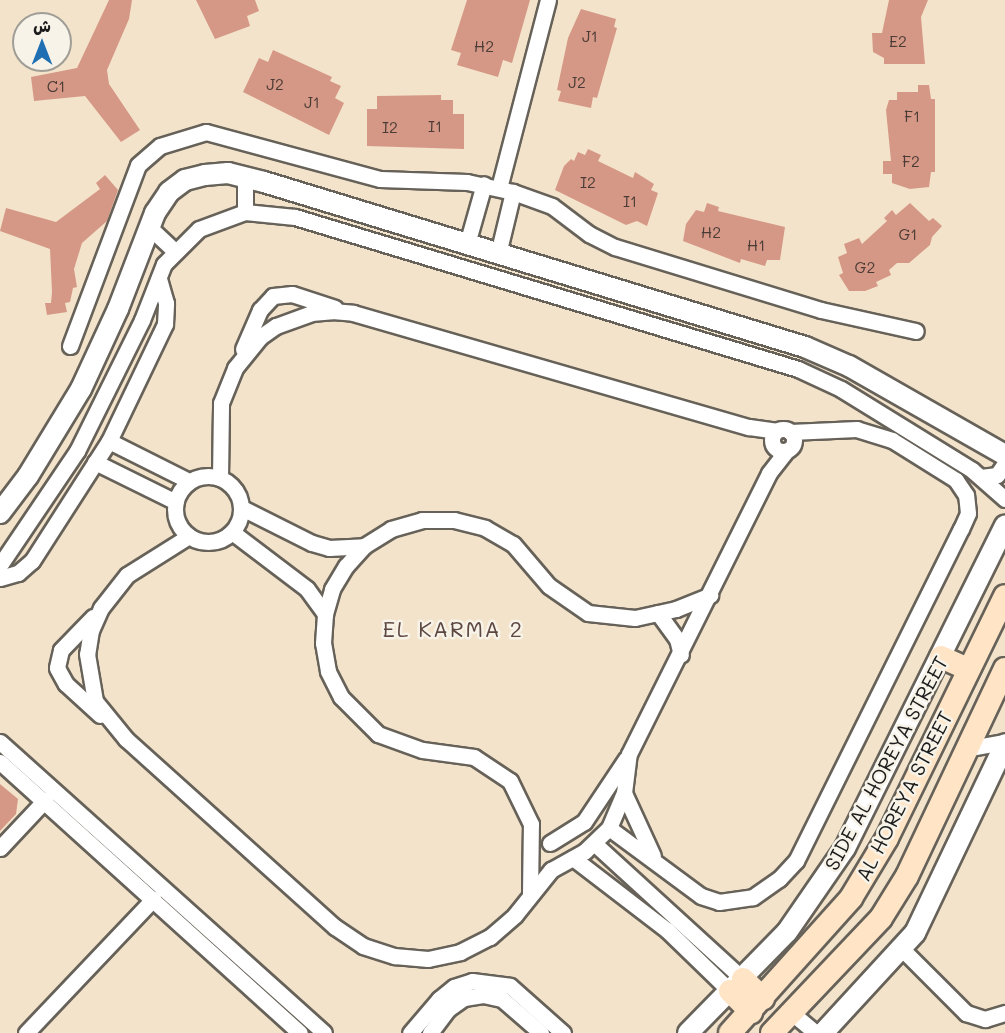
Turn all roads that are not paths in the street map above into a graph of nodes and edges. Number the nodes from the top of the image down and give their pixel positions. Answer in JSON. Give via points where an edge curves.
{"nodes":[{"id":1,"x":548,"y":0,"type":"edge"},
{"id":2,"x":245,"y":178,"type":"junction"},
{"id":3,"x":499,"y":188,"type":"junction"},
{"id":4,"x":245,"y":212,"type":"junction"},
{"id":5,"x":149,"y":227,"type":"junction"},
{"id":6,"x":467,"y":244,"type":"junction"},
{"id":7,"x":174,"y":250,"type":"junction"},
{"id":8,"x":498,"y":254,"type":"junction"},
{"id":9,"x":159,"y":278,"type":"junction"},
{"id":10,"x":292,"y":294,"type":"junction"},
{"id":11,"x":260,"y":310,"type":"junction"},
{"id":12,"x":353,"y":313,"type":"junction"},
{"id":13,"x":283,"y":323,"type":"junction"},
{"id":14,"x":916,"y":331,"type":"dead end"},
{"id":15,"x":70,"y":346,"type":"dead end"},
{"id":16,"x":235,"y":368,"type":"junction"},
{"id":17,"x":109,"y":441,"type":"junction"},
{"id":18,"x":782,"y":441,"type":"junction"},
{"id":19,"x":1005,"y":455,"type":"edge"},
{"id":20,"x":95,"y":462,"type":"junction"},
{"id":21,"x":1005,"y":463,"type":"edge"},
{"id":22,"x":981,"y":477,"type":"junction"},
{"id":23,"x":220,"y":478,"type":"junction"},
{"id":24,"x":189,"y":482,"type":"junction"},
{"id":25,"x":1005,"y":500,"type":"edge"},
{"id":26,"x":176,"y":502,"type":"junction"},
{"id":27,"x":242,"y":507,"type":"junction"},
{"id":28,"x":2,"y":508,"type":"edge"},
{"id":29,"x":1005,"y":525,"type":"edge"},
{"id":30,"x":232,"y":532,"type":"junction"},
{"id":31,"x":189,"y":536,"type":"junction"},
{"id":32,"x":364,"y":546,"type":"junction"},
{"id":33,"x":0,"y":565,"type":"edge"},
{"id":34,"x":0,"y":578,"type":"edge"},
{"id":35,"x":710,"y":595,"type":"junction"},
{"id":36,"x":1005,"y":596,"type":"edge"},
{"id":37,"x":101,"y":608,"type":"junction"},
{"id":38,"x":658,"y":613,"type":"junction"},
{"id":39,"x":325,"y":614,"type":"junction"},
{"id":40,"x":62,"y":650,"type":"junction"},
{"id":41,"x":87,"y":654,"type":"junction"},
{"id":42,"x":681,"y":655,"type":"junction"},
{"id":43,"x":941,"y":657,"type":"junction"},
{"id":44,"x":968,"y":669,"type":"junction"},
{"id":45,"x":1004,"y":676,"type":"edge"},
{"id":46,"x":88,"y":677,"type":"junction"},
{"id":47,"x":66,"y":684,"type":"junction"},
{"id":48,"x":109,"y":723,"type":"junction"},
{"id":49,"x":0,"y":742,"type":"edge"},
{"id":50,"x":1005,"y":743,"type":"edge"},
{"id":51,"x":970,"y":748,"type":"junction"},
{"id":52,"x":629,"y":754,"type":"junction"},
{"id":53,"x":0,"y":762,"type":"edge"},
{"id":54,"x":624,"y":793,"type":"junction"},
{"id":55,"x":45,"y":800,"type":"junction"},
{"id":56,"x":600,"y":802,"type":"junction"},
{"id":57,"x":616,"y":812,"type":"junction"},
{"id":58,"x":78,"y":822,"type":"junction"},
{"id":59,"x":531,"y":824,"type":"junction"},
{"id":60,"x":609,"y":828,"type":"junction"},
{"id":61,"x":550,"y":843,"type":"junction"},
{"id":62,"x":595,"y":843,"type":"junction"},
{"id":63,"x":0,"y":848,"type":"edge"},
{"id":64,"x":876,"y":858,"type":"junction"},
{"id":65,"x":570,"y":859,"type":"junction"},
{"id":66,"x":654,"y":859,"type":"junction"},
{"id":67,"x":907,"y":876,"type":"junction"},
{"id":68,"x":643,"y":885,"type":"junction"},
{"id":69,"x":529,"y":896,"type":"junction"},
{"id":70,"x":851,"y":898,"type":"junction"},
{"id":71,"x":153,"y":899,"type":"junction"},
{"id":72,"x":630,"y":900,"type":"junction"},
{"id":73,"x":881,"y":918,"type":"junction"},
{"id":74,"x":902,"y":949,"type":"junction"},
{"id":75,"x":737,"y":985,"type":"junction"},
{"id":76,"x":285,"y":998,"type":"junction"},
{"id":77,"x":517,"y":1000,"type":"junction"},
{"id":78,"x":757,"y":1005,"type":"junction"},
{"id":79,"x":275,"y":1010,"type":"junction"},
{"id":80,"x":792,"y":1013,"type":"junction"},
{"id":81,"x":1005,"y":1013,"type":"edge"},
{"id":82,"x":26,"y":1033,"type":"edge"},
{"id":83,"x":300,"y":1033,"type":"edge"},
{"id":84,"x":324,"y":1033,"type":"edge"},
{"id":85,"x":410,"y":1033,"type":"edge"},
{"id":86,"x":430,"y":1033,"type":"edge"},
{"id":87,"x":541,"y":1033,"type":"edge"},
{"id":88,"x":563,"y":1033,"type":"edge"},
{"id":89,"x":688,"y":1033,"type":"edge"},
{"id":90,"x":730,"y":1033,"type":"edge"},
{"id":91,"x":772,"y":1033,"type":"edge"},
{"id":92,"x":816,"y":1033,"type":"edge"},
{"id":93,"x":823,"y":1033,"type":"edge"}],
"edges":[{"from":1,"to":3,"type":"street"},
{"from":2,"to":4,"type":"street"},
{"from":2,"to":5,"type":"street","via":[[228,173],[185,180],[170,192]]},
{"from":2,"to":6,"type":"street"},
{"from":3,"to":6,"type":"street"},
{"from":3,"to":8,"type":"street"},
{"from":3,"to":14,"type":"street","via":[[552,206],[615,247],[821,310]]},
{"from":3,"to":15,"type":"street","via":[[397,182],[206,132],[180,138],[160,146],[138,165]]},
{"from":4,"to":7,"type":"street","via":[[214,220]]},
{"from":4,"to":22,"type":"street","via":[[295,217],[798,369],[841,388]]},
{"from":5,"to":7,"type":"street"},
{"from":5,"to":28,"type":"street","via":[[118,309],[81,388]]},
{"from":6,"to":8,"type":"street"},
{"from":7,"to":9,"type":"street"},
{"from":8,"to":19,"type":"street","via":[[805,347],[849,366]]},
{"from":9,"to":17,"type":"street","via":[[166,303],[165,324]]},
{"from":9,"to":33,"type":"street","via":[[77,451]]},
{"from":10,"to":11,"type":"street","via":[[273,296]]},
{"from":10,"to":12,"type":"street"},
{"from":10,"to":13,"type":"street"},
{"from":11,"to":13,"type":"street"},
{"from":11,"to":16,"type":"street"},
{"from":12,"to":13,"type":"street","via":[[310,313]]},
{"from":12,"to":18,"type":"street","via":[[749,428]]},
{"from":13,"to":16,"type":"street","via":[[253,344]]},
{"from":16,"to":23,"type":"street","via":[[222,403]]},
{"from":17,"to":20,"type":"street"},
{"from":17,"to":24,"type":"street"},
{"from":18,"to":35,"type":"street"},
{"from":18,"to":66,"type":"street","via":[[857,429],[892,440],[956,480],[966,495],[968,513],[796,861],[753,897],[720,902],[701,896]]},
{"from":20,"to":26,"type":"street"},
{"from":20,"to":34,"type":"street","via":[[32,561],[18,573]]},
{"from":21,"to":22,"type":"street","via":[[997,475]]},
{"from":22,"to":25,"type":"street"},
{"from":23,"to":24,"type":"street","via":[[204,476]]},
{"from":23,"to":27,"type":"street","via":[[236,489]]},
{"from":24,"to":26,"type":"street"},
{"from":26,"to":31,"type":"street","via":[[180,526]]},
{"from":27,"to":30,"type":"street"},
{"from":27,"to":32,"type":"street","via":[[312,543],[329,548]]},
{"from":29,"to":43,"type":"street","name":"SIDE AL HOREYA STREET"},
{"from":30,"to":31,"type":"street","via":[[216,541]]},
{"from":30,"to":39,"type":"street","via":[[307,589]]},
{"from":31,"to":37,"type":"street","via":[[127,575]]},
{"from":32,"to":38,"type":"street","via":[[391,529],[422,520],[454,520],[485,528],[513,544],[549,586],[588,613],[635,618]]},
{"from":32,"to":39,"type":"street","via":[[332,589]]},
{"from":35,"to":38,"type":"street"},
{"from":35,"to":42,"type":"street"},
{"from":36,"to":44,"type":"main road","name":"AL HOREYA STREET"},
{"from":37,"to":40,"type":"street"},
{"from":37,"to":41,"type":"street"},
{"from":38,"to":42,"type":"street","via":[[674,632]]},
{"from":39,"to":59,"type":"street","via":[[323,643],[328,671],[340,697],[359,719],[399,744],[474,757],[494,767],[523,801]]},
{"from":40,"to":41,"type":"street"},
{"from":40,"to":47,"type":"street","via":[[57,668]]},
{"from":41,"to":46,"type":"street"},
{"from":42,"to":52,"type":"street"},
{"from":43,"to":44,"type":"main road"},
{"from":43,"to":75,"type":"street","name":"SIDE AL HOREYA STREET","via":[[845,848],[787,932]]},
{"from":44,"to":64,"type":"main road","name":"AL HOREYA STREET"},
{"from":45,"to":51,"type":"main road","name":"AL HOREYA STREET"},
{"from":46,"to":47,"type":"street"},
{"from":46,"to":48,"type":"street","via":[[95,701]]},
{"from":47,"to":48,"type":"street"},
{"from":48,"to":69,"type":"street","via":[[335,927],[363,946],[394,956],[428,959],[460,952],[490,937]]},
{"from":49,"to":58,"type":"street"},
{"from":50,"to":51,"type":"street"},
{"from":50,"to":74,"type":"street","via":[[927,910]]},
{"from":51,"to":67,"type":"main road","name":"AL HOREYA STREET"},
{"from":52,"to":54,"type":"street"},
{"from":52,"to":56,"type":"street"},
{"from":53,"to":55,"type":"street"},
{"from":54,"to":57,"type":"street"},
{"from":54,"to":66,"type":"street"},
{"from":55,"to":58,"type":"street"},
{"from":55,"to":63,"type":"street"},
{"from":56,"to":57,"type":"street"},
{"from":56,"to":61,"type":"street","via":[[574,831]]},
{"from":57,"to":60,"type":"street"},
{"from":58,"to":71,"type":"street"},
{"from":58,"to":76,"type":"street"},
{"from":59,"to":61,"type":"street"},
{"from":59,"to":69,"type":"street","via":[[533,872]]},
{"from":60,"to":62,"type":"street"},
{"from":60,"to":66,"type":"street"},
{"from":61,"to":65,"type":"street"},
{"from":62,"to":65,"type":"street"},
{"from":62,"to":68,"type":"street"},
{"from":64,"to":67,"type":"main road","via":[[887,875]]},
{"from":64,"to":70,"type":"main road","name":"AL HOREYA STREET"},
{"from":65,"to":69,"type":"street","via":[[539,882]]},
{"from":65,"to":72,"type":"street"},
{"from":67,"to":73,"type":"main road","name":"AL HOREYA STREET"},
{"from":68,"to":72,"type":"street"},
{"from":68,"to":75,"type":"street"},
{"from":70,"to":73,"type":"main road","via":[[871,901]]},
{"from":70,"to":78,"type":"main road","name":"AL HOREYA STREET"},
{"from":71,"to":79,"type":"street"},
{"from":71,"to":82,"type":"street"},
{"from":72,"to":75,"type":"street","via":[[702,962]]},
{"from":73,"to":80,"type":"main road","name":"AL HOREYA STREET"},
{"from":74,"to":81,"type":"street","via":[[966,1013],[985,1019]]},
{"from":74,"to":93,"type":"street"},
{"from":75,"to":78,"type":"main road"},
{"from":75,"to":89,"type":"street","name":"SIDE AL HOREYA STREET"},
{"from":76,"to":79,"type":"street"},
{"from":76,"to":84,"type":"street"},
{"from":77,"to":85,"type":"street","via":[[510,986],[472,981],[454,987]]},
{"from":77,"to":86,"type":"street","via":[[483,995],[464,998],[448,1009]]},
{"from":77,"to":87,"type":"street"},
{"from":77,"to":88,"type":"street"},
{"from":78,"to":90,"type":"main road","name":"AL HOREYA STREET"},
{"from":79,"to":83,"type":"street"},
{"from":80,"to":91,"type":"main road","name":"AL HOREYA STREET"},
{"from":80,"to":92,"type":"street"}]}
